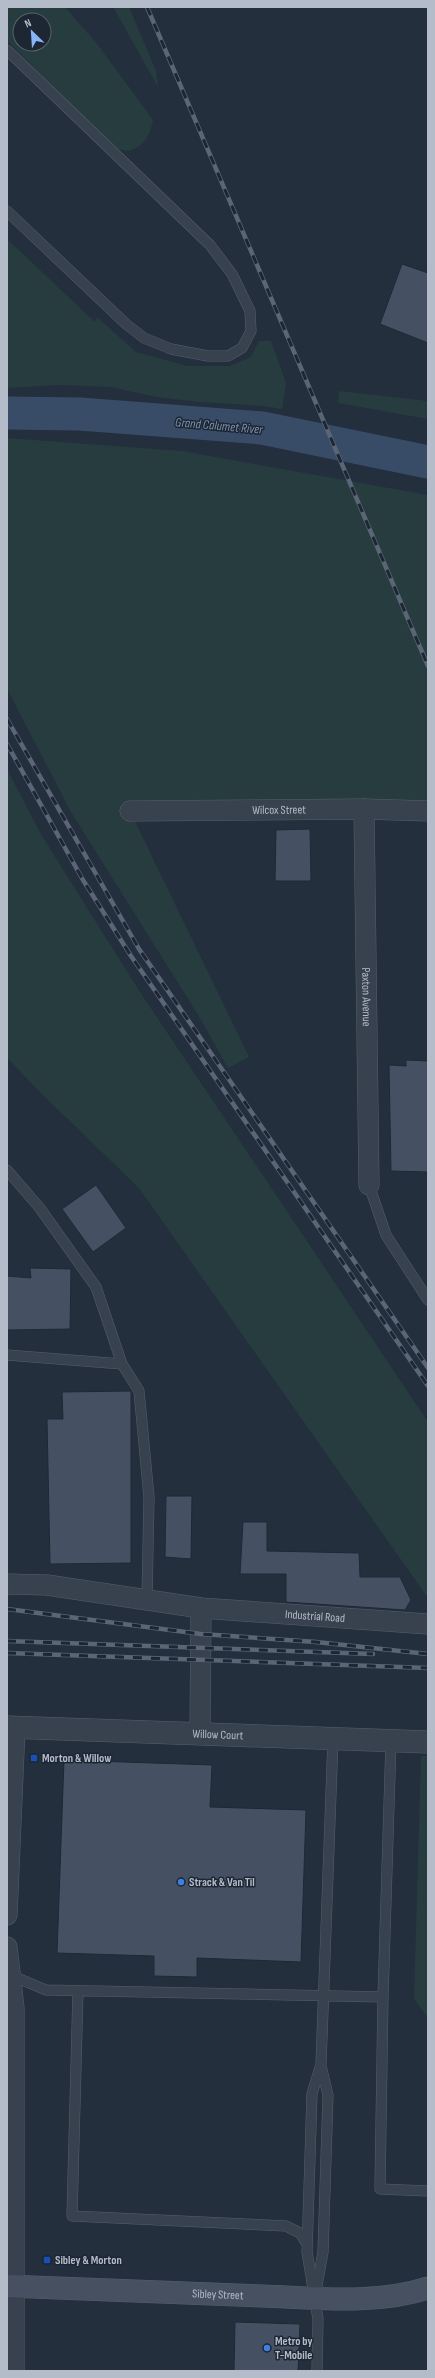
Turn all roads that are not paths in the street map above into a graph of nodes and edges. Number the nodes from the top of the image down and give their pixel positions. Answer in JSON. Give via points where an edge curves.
{"nodes":[{"id":1,"x":7,"y":50,"type":"edge"},
{"id":2,"x":7,"y":211,"type":"edge"},
{"id":3,"x":364,"y":809,"type":"junction"},
{"id":4,"x":130,"y":811,"type":"dead end"},
{"id":5,"x":428,"y":811,"type":"edge"},
{"id":6,"x":7,"y":1170,"type":"edge"},
{"id":7,"x":369,"y":1185,"type":"joint"},
{"id":8,"x":428,"y":1300,"type":"edge"},
{"id":9,"x":7,"y":1355,"type":"edge"},
{"id":10,"x":122,"y":1364,"type":"junction"},
{"id":11,"x":7,"y":1584,"type":"edge"},
{"id":12,"x":146,"y":1600,"type":"junction"},
{"id":13,"x":201,"y":1608,"type":"junction"},
{"id":14,"x":428,"y":1624,"type":"edge"},
{"id":15,"x":11,"y":1728,"type":"edge"},
{"id":16,"x":200,"y":1734,"type":"junction"},
{"id":17,"x":333,"y":1739,"type":"junction"},
{"id":18,"x":391,"y":1741,"type":"junction"},
{"id":19,"x":428,"y":1742,"type":"edge"},
{"id":20,"x":7,"y":1915,"type":"edge"},
{"id":21,"x":7,"y":1947,"type":"edge"},
{"id":22,"x":9,"y":1974,"type":"edge"},
{"id":23,"x":78,"y":1991,"type":"junction"},
{"id":24,"x":324,"y":1997,"type":"junction"},
{"id":25,"x":383,"y":1997,"type":"junction"},
{"id":26,"x":321,"y":2064,"type":"junction"},
{"id":27,"x":10,"y":2124,"type":"edge"},
{"id":28,"x":311,"y":2132,"type":"junction"},
{"id":29,"x":326,"y":2133,"type":"junction"},
{"id":30,"x":428,"y":2191,"type":"edge"},
{"id":31,"x":307,"y":2244,"type":"junction"},
{"id":32,"x":10,"y":2286,"type":"edge"},
{"id":33,"x":428,"y":2288,"type":"edge"},
{"id":34,"x":315,"y":2298,"type":"junction"},
{"id":35,"x":14,"y":2371,"type":"edge"},
{"id":36,"x":317,"y":2371,"type":"edge"}],
"edges":[{"from":1,"to":2,"type":"lane","via":[[210,245],[232,274],[250,311],[250,331],[242,348],[228,356],[208,356],[171,349],[144,338]]},
{"from":3,"to":4,"type":"street","name":"Wilcox Street"},
{"from":3,"to":5,"type":"street","name":"Wilcox Street"},
{"from":3,"to":7,"type":"street","name":"Paxton Avenue"},
{"from":6,"to":10,"type":"lane","via":[[38,1207],[96,1287]]},
{"from":7,"to":8,"type":"lane","via":[[386,1236]]},
{"from":9,"to":10,"type":"lane"},
{"from":10,"to":12,"type":"lane","via":[[139,1391],[149,1497]]},
{"from":11,"to":12,"type":"street","name":"Industrial Road","via":[[47,1585]]},
{"from":12,"to":13,"type":"street","name":"Industrial Road"},
{"from":13,"to":14,"type":"street","name":"Industrial Road"},
{"from":13,"to":16,"type":"street"},
{"from":15,"to":16,"type":"street","name":"Willow Court"},
{"from":15,"to":20,"type":"street"},
{"from":16,"to":17,"type":"street","name":"Willow Court"},
{"from":17,"to":18,"type":"street","name":"Willow Court"},
{"from":17,"to":24,"type":"lane"},
{"from":18,"to":19,"type":"street","name":"Willow Court"},
{"from":18,"to":25,"type":"lane"},
{"from":21,"to":22,"type":"street"},
{"from":22,"to":23,"type":"lane","via":[[46,1990]]},
{"from":22,"to":27,"type":"street","via":[[14,2008]]},
{"from":23,"to":24,"type":"lane"},
{"from":23,"to":31,"type":"lane","via":[[72,2216],[286,2226],[300,2233]]},
{"from":24,"to":25,"type":"lane"},
{"from":24,"to":26,"type":"lane"},
{"from":25,"to":30,"type":"lane","via":[[380,2189]]},
{"from":26,"to":28,"type":"lane","via":[[312,2094]]},
{"from":26,"to":29,"type":"lane","via":[[328,2095]]},
{"from":27,"to":32,"type":"street"},
{"from":28,"to":29,"type":"lane"},
{"from":28,"to":31,"type":"lane"},
{"from":29,"to":34,"type":"lane","via":[[323,2252]]},
{"from":31,"to":34,"type":"lane"},
{"from":32,"to":34,"type":"main road","name":"Sibley Street"},
{"from":32,"to":35,"type":"street"},
{"from":33,"to":34,"type":"main road","name":"Sibley Street","via":[[406,2295],[375,2298]]},
{"from":34,"to":36,"type":"lane","via":[[318,2319]]}]}
